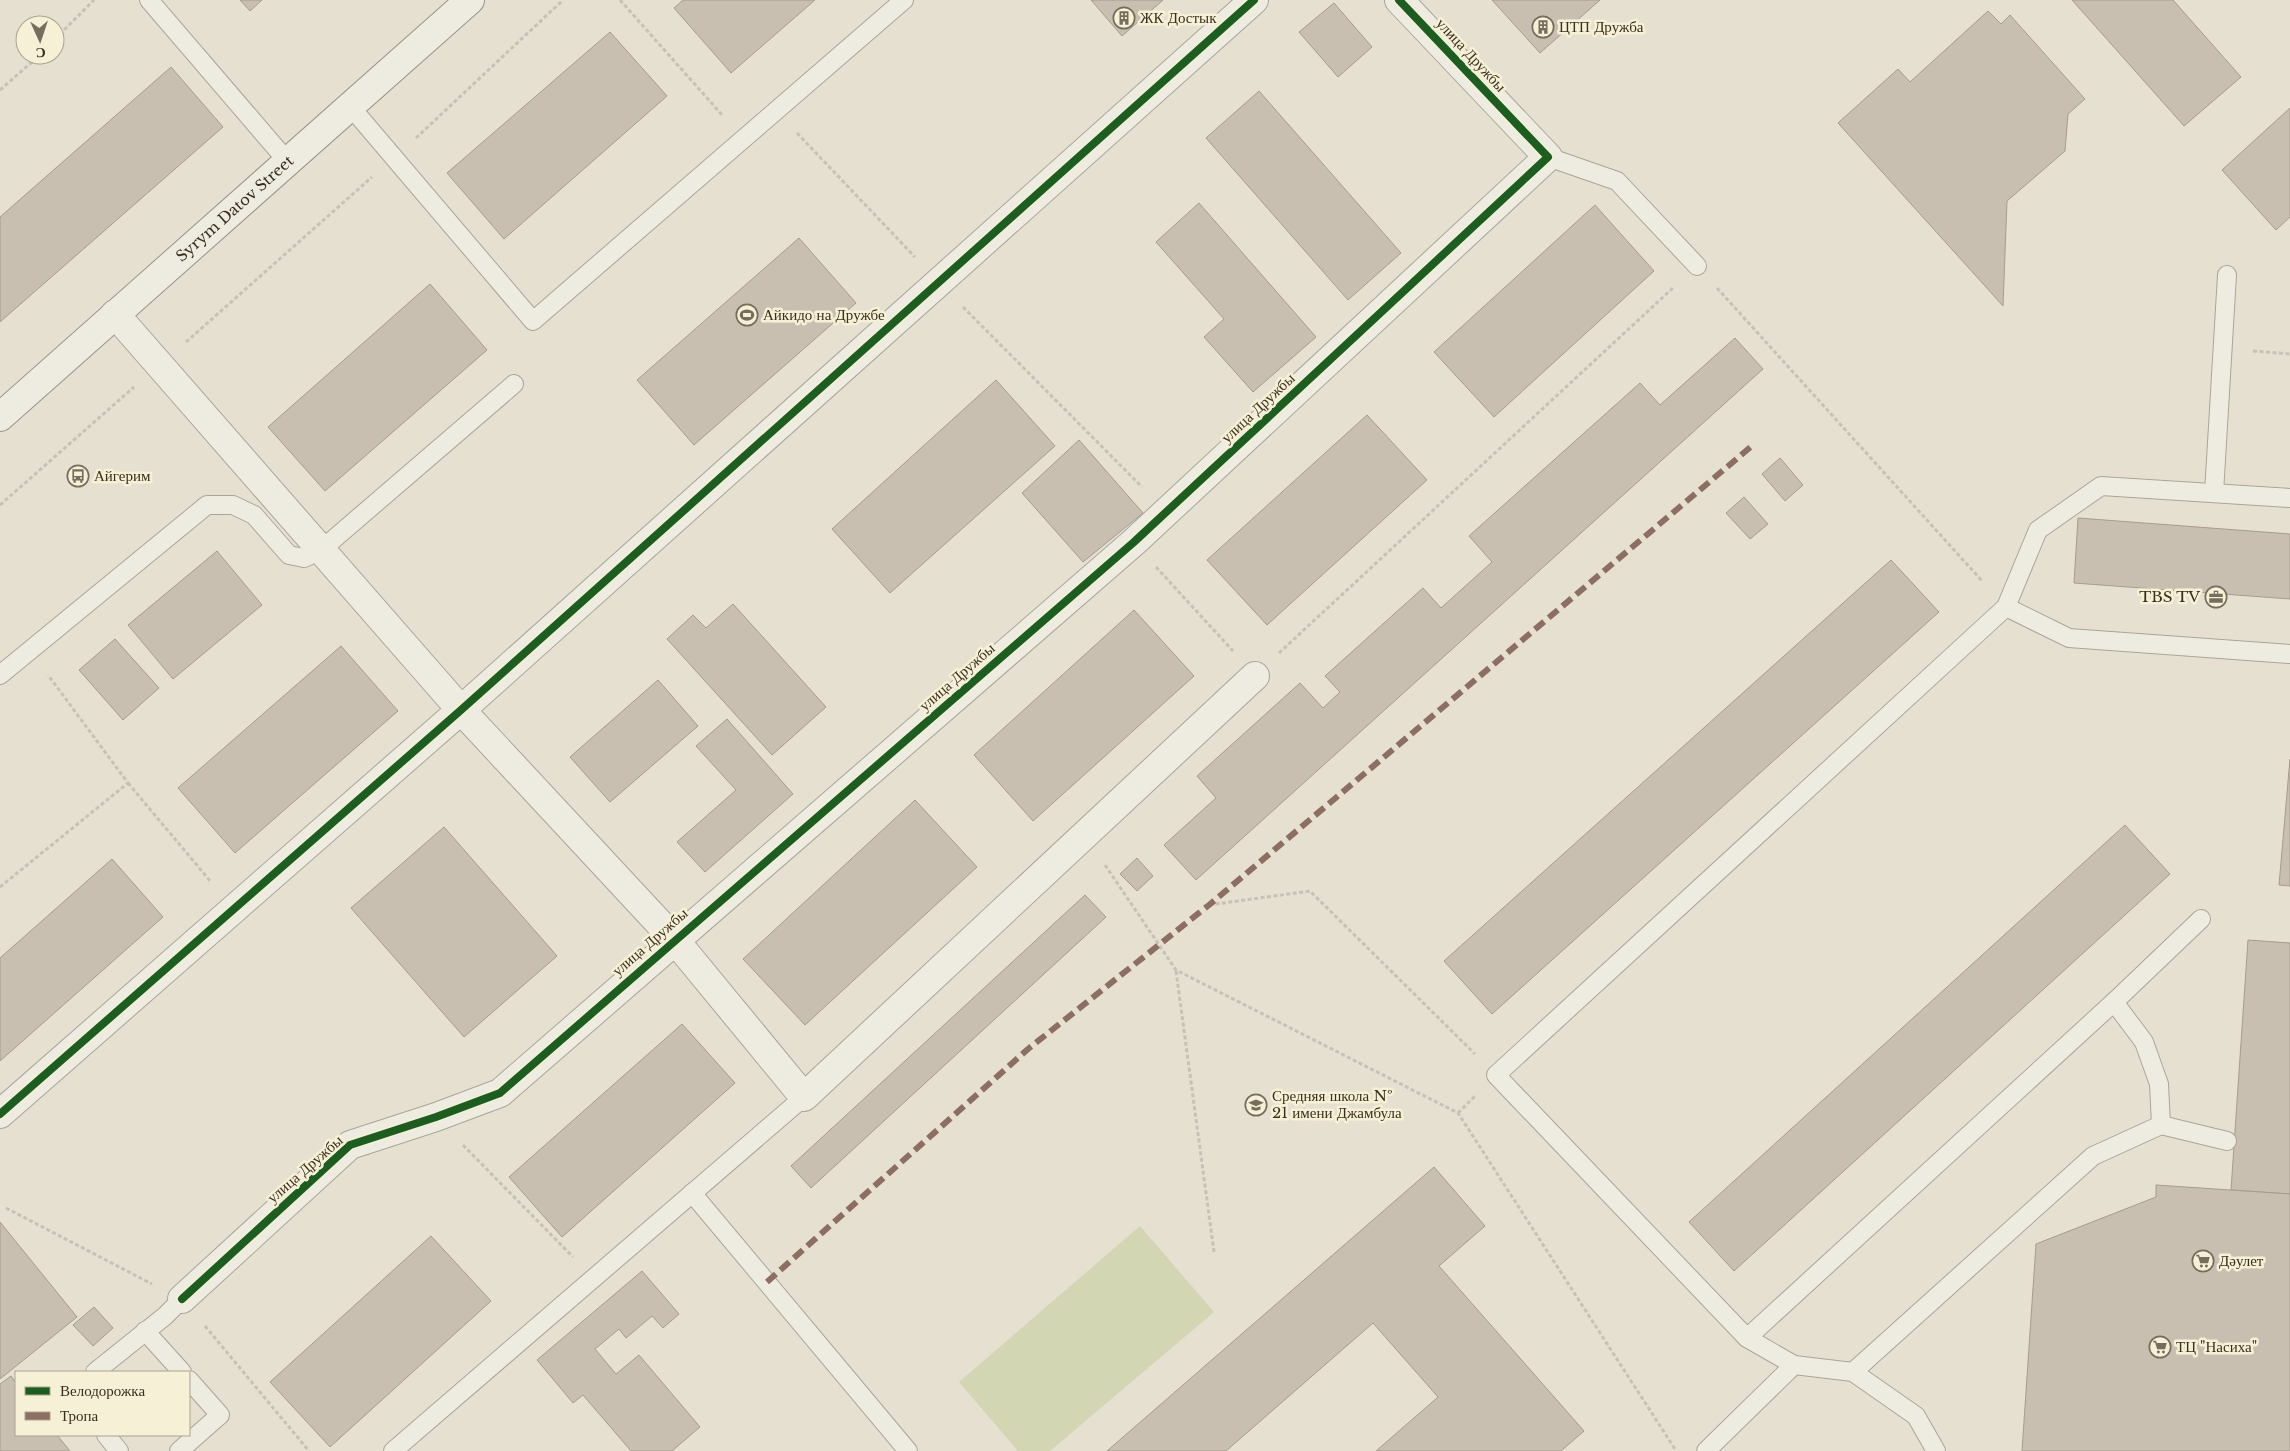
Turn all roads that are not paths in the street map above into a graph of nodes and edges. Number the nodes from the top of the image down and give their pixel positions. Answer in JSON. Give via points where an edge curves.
{"nodes":[{"id":1,"x":149,"y":0,"type":"edge"},
{"id":2,"x":470,"y":0,"type":"edge"},
{"id":3,"x":904,"y":0,"type":"edge"},
{"id":4,"x":1254,"y":0,"type":"edge"},
{"id":5,"x":1399,"y":0,"type":"edge"},
{"id":6,"x":350,"y":106,"type":"junction"},
{"id":7,"x":1548,"y":157,"type":"junction"},
{"id":8,"x":288,"y":162,"type":"junction"},
{"id":9,"x":1697,"y":266,"type":"road end"},
{"id":10,"x":2227,"y":274,"type":"dead end"},
{"id":11,"x":115,"y":314,"type":"junction"},
{"id":12,"x":514,"y":384,"type":"dead end"},
{"id":13,"x":0,"y":417,"type":"edge"},
{"id":14,"x":2214,"y":493,"type":"junction"},
{"id":15,"x":2290,"y":498,"type":"edge"},
{"id":16,"x":321,"y":550,"type":"junction"},
{"id":17,"x":2006,"y":607,"type":"junction"},
{"id":18,"x":2290,"y":654,"type":"edge"},
{"id":19,"x":0,"y":675,"type":"edge"},
{"id":20,"x":1255,"y":676,"type":"road end"},
{"id":21,"x":461,"y":710,"type":"junction"},
{"id":22,"x":2201,"y":919,"type":"dead end"},
{"id":23,"x":674,"y":939,"type":"junction"},
{"id":24,"x":2114,"y":1002,"type":"junction"},
{"id":25,"x":804,"y":1097,"type":"junction"},
{"id":26,"x":0,"y":1114,"type":"edge"},
{"id":27,"x":2161,"y":1125,"type":"junction"},
{"id":28,"x":2227,"y":1142,"type":"dead end"},
{"id":29,"x":692,"y":1193,"type":"junction"},
{"id":30,"x":182,"y":1299,"type":"joint"},
{"id":31,"x":145,"y":1331,"type":"junction"},
{"id":32,"x":1747,"y":1338,"type":"junction"},
{"id":33,"x":1794,"y":1365,"type":"junction"},
{"id":34,"x":96,"y":1371,"type":"edge"},
{"id":35,"x":181,"y":1371,"type":"edge"},
{"id":36,"x":1853,"y":1372,"type":"junction"},
{"id":37,"x":190,"y":1381,"type":"edge"},
{"id":38,"x":107,"y":1436,"type":"edge"},
{"id":39,"x":119,"y":1451,"type":"edge"},
{"id":40,"x":179,"y":1451,"type":"edge"},
{"id":41,"x":393,"y":1451,"type":"edge"},
{"id":42,"x":908,"y":1451,"type":"edge"},
{"id":43,"x":1706,"y":1451,"type":"edge"},
{"id":44,"x":1936,"y":1451,"type":"edge"}],
"edges":[{"from":1,"to":8,"type":"lane"},
{"from":2,"to":6,"type":"street","name":"Syrym Datov Street"},
{"from":3,"to":6,"type":"lane","via":[[533,320]]},
{"from":4,"to":21,"type":"street"},
{"from":5,"to":7,"type":"street","name":"улица Дружбы"},
{"from":6,"to":8,"type":"street","name":"Syrym Datov Street"},
{"from":7,"to":9,"type":"lane","via":[[1617,181]]},
{"from":7,"to":23,"type":"street","name":"улица Дружбы","via":[[1134,542]]},
{"from":8,"to":11,"type":"street","name":"Syrym Datov Street"},
{"from":10,"to":14,"type":"lane"},
{"from":11,"to":13,"type":"street","name":"Syrym Datov Street"},
{"from":11,"to":16,"type":"street"},
{"from":12,"to":16,"type":"lane"},
{"from":14,"to":15,"type":"lane"},
{"from":14,"to":17,"type":"lane","via":[[2101,486],[2038,530]]},
{"from":16,"to":19,"type":"lane","via":[[304,558],[289,555],[254,515],[233,505],[206,505]]},
{"from":16,"to":21,"type":"street"},
{"from":17,"to":18,"type":"lane","via":[[2069,638]]},
{"from":17,"to":32,"type":"lane","via":[[1496,1075]]},
{"from":20,"to":25,"type":"street"},
{"from":21,"to":23,"type":"street"},
{"from":21,"to":26,"type":"street"},
{"from":22,"to":24,"type":"lane"},
{"from":23,"to":25,"type":"street"},
{"from":23,"to":30,"type":"street","name":"улица Дружбы","via":[[500,1093],[350,1145]]},
{"from":24,"to":27,"type":"lane","via":[[2144,1042],[2159,1084]]},
{"from":24,"to":32,"type":"lane"},
{"from":25,"to":29,"type":"lane"},
{"from":27,"to":28,"type":"lane"},
{"from":27,"to":36,"type":"lane","via":[[2093,1156]]},
{"from":29,"to":41,"type":"lane"},
{"from":29,"to":42,"type":"lane"},
{"from":30,"to":31,"type":"lane"},
{"from":31,"to":34,"type":"lane"},
{"from":31,"to":35,"type":"lane"},
{"from":32,"to":33,"type":"lane"},
{"from":33,"to":36,"type":"lane"},
{"from":33,"to":43,"type":"lane"},
{"from":36,"to":44,"type":"lane","via":[[1916,1416]]},
{"from":37,"to":40,"type":"lane","via":[[220,1415]]},
{"from":38,"to":39,"type":"lane"}]}
